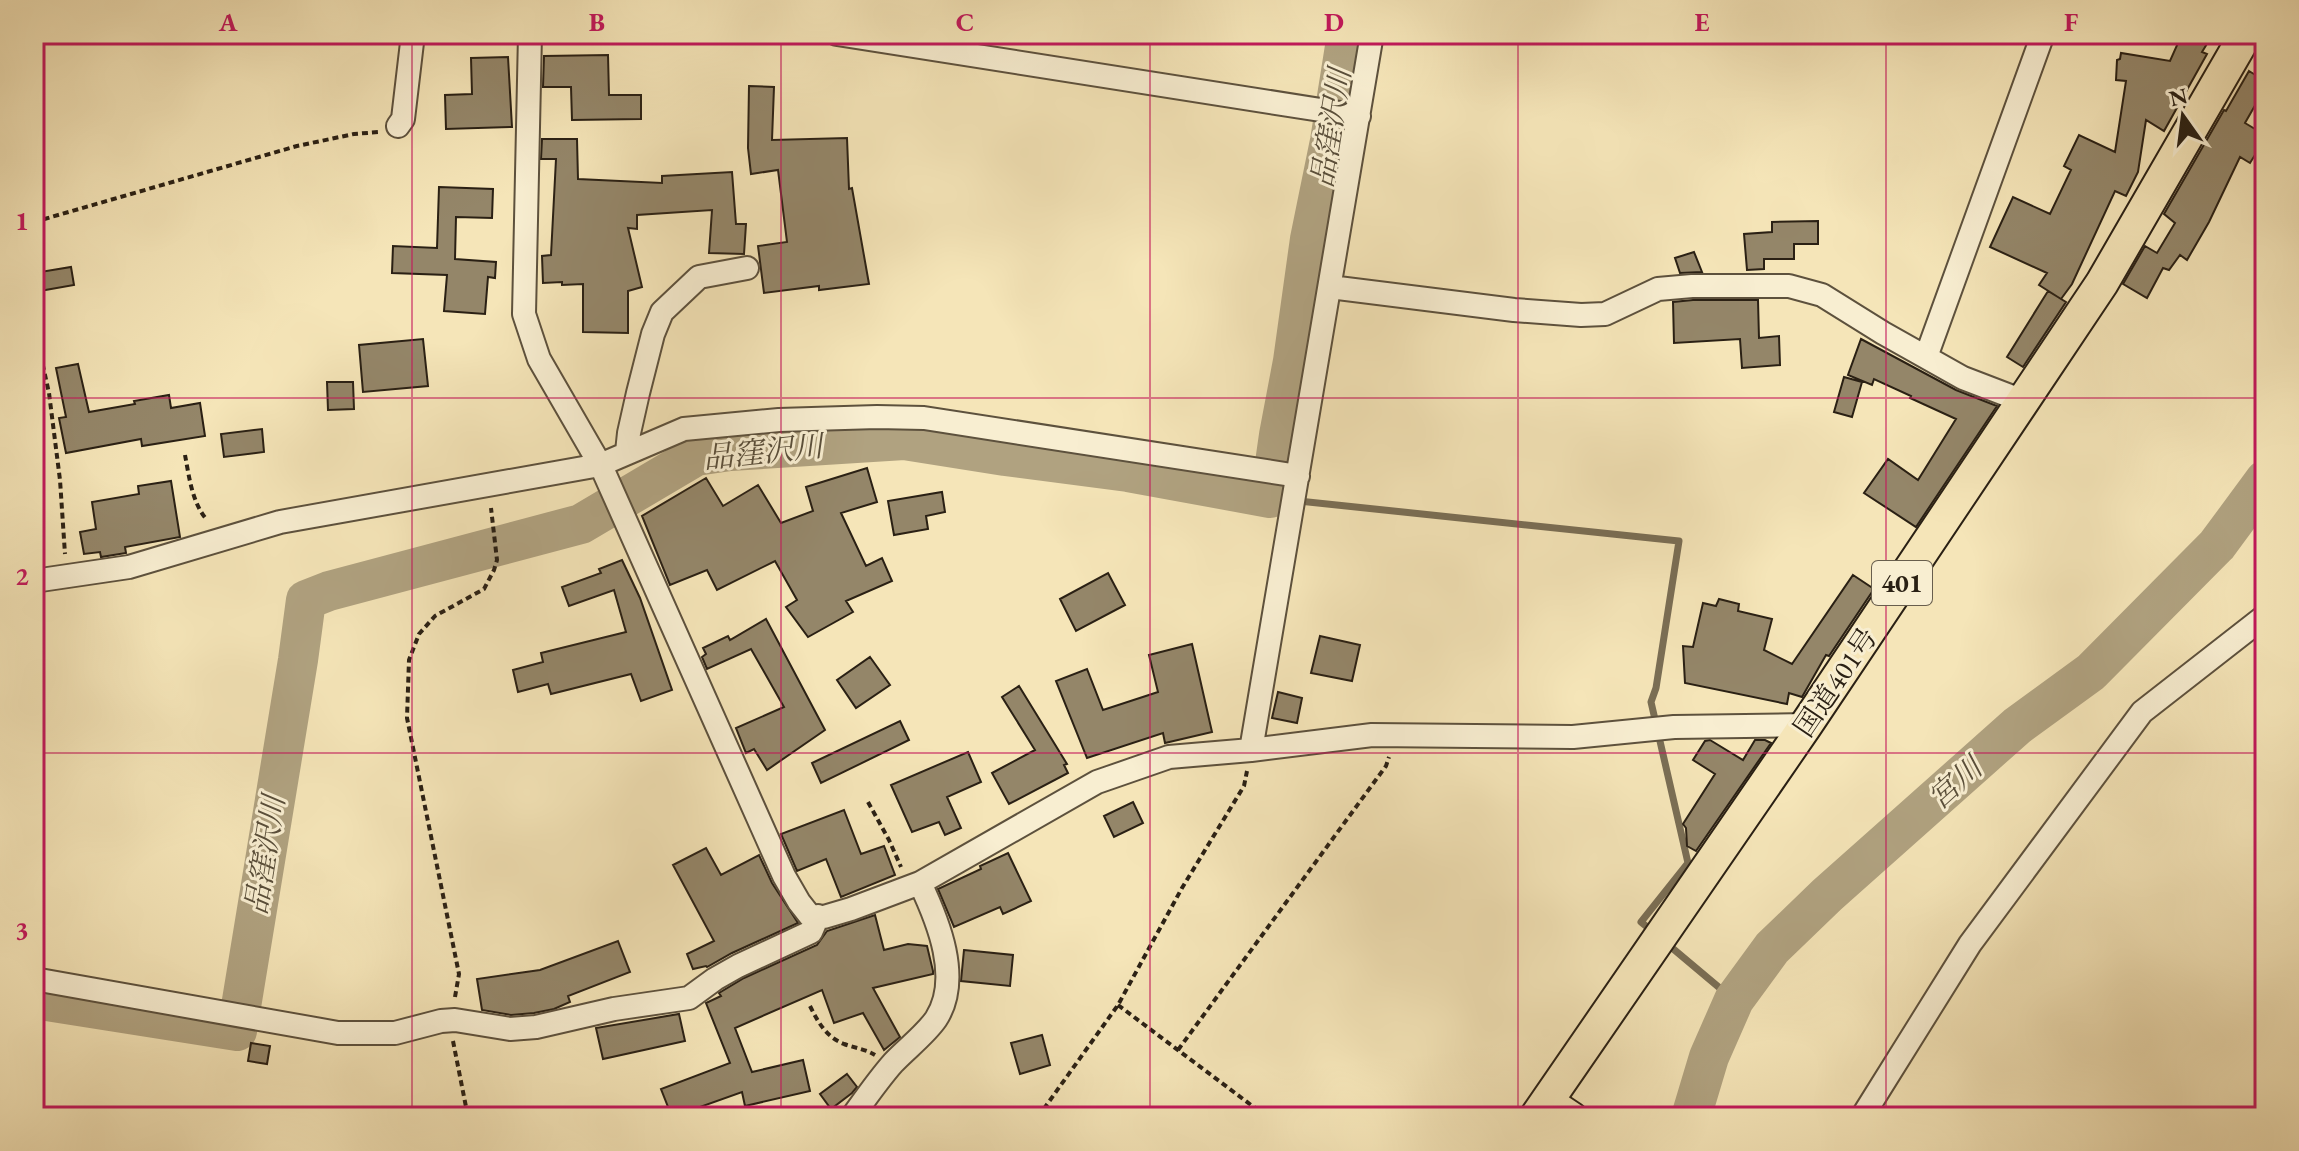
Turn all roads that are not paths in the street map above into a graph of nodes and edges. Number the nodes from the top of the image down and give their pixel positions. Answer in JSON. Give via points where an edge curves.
{"nodes":[{"id":1,"x":413,"y":34,"type":"edge"},
{"id":2,"x":530,"y":34,"type":"edge"},
{"id":3,"x":837,"y":34,"type":"edge"},
{"id":4,"x":1372,"y":34,"type":"edge"},
{"id":5,"x":2043,"y":34,"type":"edge"},
{"id":6,"x":2246,"y":34,"type":"edge"},
{"id":7,"x":1359,"y":116,"type":"junction"},
{"id":8,"x":398,"y":126,"type":"road end"},
{"id":9,"x":747,"y":268,"type":"dead end"},
{"id":10,"x":1330,"y":287,"type":"junction"},
{"id":11,"x":1926,"y":357,"type":"junction"},
{"id":12,"x":2023,"y":401,"type":"junction"},
{"id":13,"x":627,"y":452,"type":"junction"},
{"id":14,"x":600,"y":465,"type":"junction"},
{"id":15,"x":1298,"y":476,"type":"junction"},
{"id":16,"x":34,"y":581,"type":"edge"},
{"id":17,"x":2265,"y":616,"type":"edge"},
{"id":18,"x":1806,"y":725,"type":"junction"},
{"id":19,"x":1251,"y":750,"type":"junction"},
{"id":20,"x":914,"y":885,"type":"junction"},
{"id":21,"x":818,"y":916,"type":"junction"},
{"id":22,"x":34,"y":979,"type":"edge"},
{"id":23,"x":1557,"y":1113,"type":"edge"},
{"id":24,"x":852,"y":1117,"type":"edge"},
{"id":25,"x":1862,"y":1117,"type":"edge"}],
"edges":[{"from":1,"to":8,"type":"street"},
{"from":2,"to":14,"type":"street","via":[[524,314],[539,359]]},
{"from":3,"to":7,"type":"street"},
{"from":4,"to":7,"type":"street"},
{"from":5,"to":11,"type":"street"},
{"from":6,"to":12,"type":"highway","name":"国道401号","number":"401","via":[[2102,283]]},
{"from":7,"to":10,"type":"street"},
{"from":9,"to":13,"type":"street","via":[[699,277],[662,312]]},
{"from":10,"to":11,"type":"street","via":[[1581,315],[1605,314],[1658,289],[1789,286],[1822,295]]},
{"from":10,"to":15,"type":"street"},
{"from":11,"to":12,"type":"street"},
{"from":12,"to":18,"type":"highway","name":"国道401号","number":"401"},
{"from":13,"to":14,"type":"street"},
{"from":13,"to":15,"type":"street","via":[[684,429],[779,420],[924,418]]},
{"from":14,"to":16,"type":"street","via":[[280,522],[129,567]]},
{"from":14,"to":21,"type":"street","via":[[784,876],[810,916]]},
{"from":15,"to":19,"type":"street"},
{"from":17,"to":25,"type":"street","via":[[2142,712],[1970,944]]},
{"from":18,"to":19,"type":"street","via":[[1674,727],[1573,737],[1372,735]]},
{"from":18,"to":23,"type":"highway","name":"国道401号","number":"401"},
{"from":19,"to":20,"type":"street","via":[[1169,757],[1097,782]]},
{"from":20,"to":21,"type":"street"},
{"from":20,"to":24,"type":"street","via":[[933,911],[948,987],[936,1018]]},
{"from":21,"to":22,"type":"street","via":[[811,932],[738,966],[689,998],[536,1027],[449,1021],[395,1033],[338,1033]]}]}
